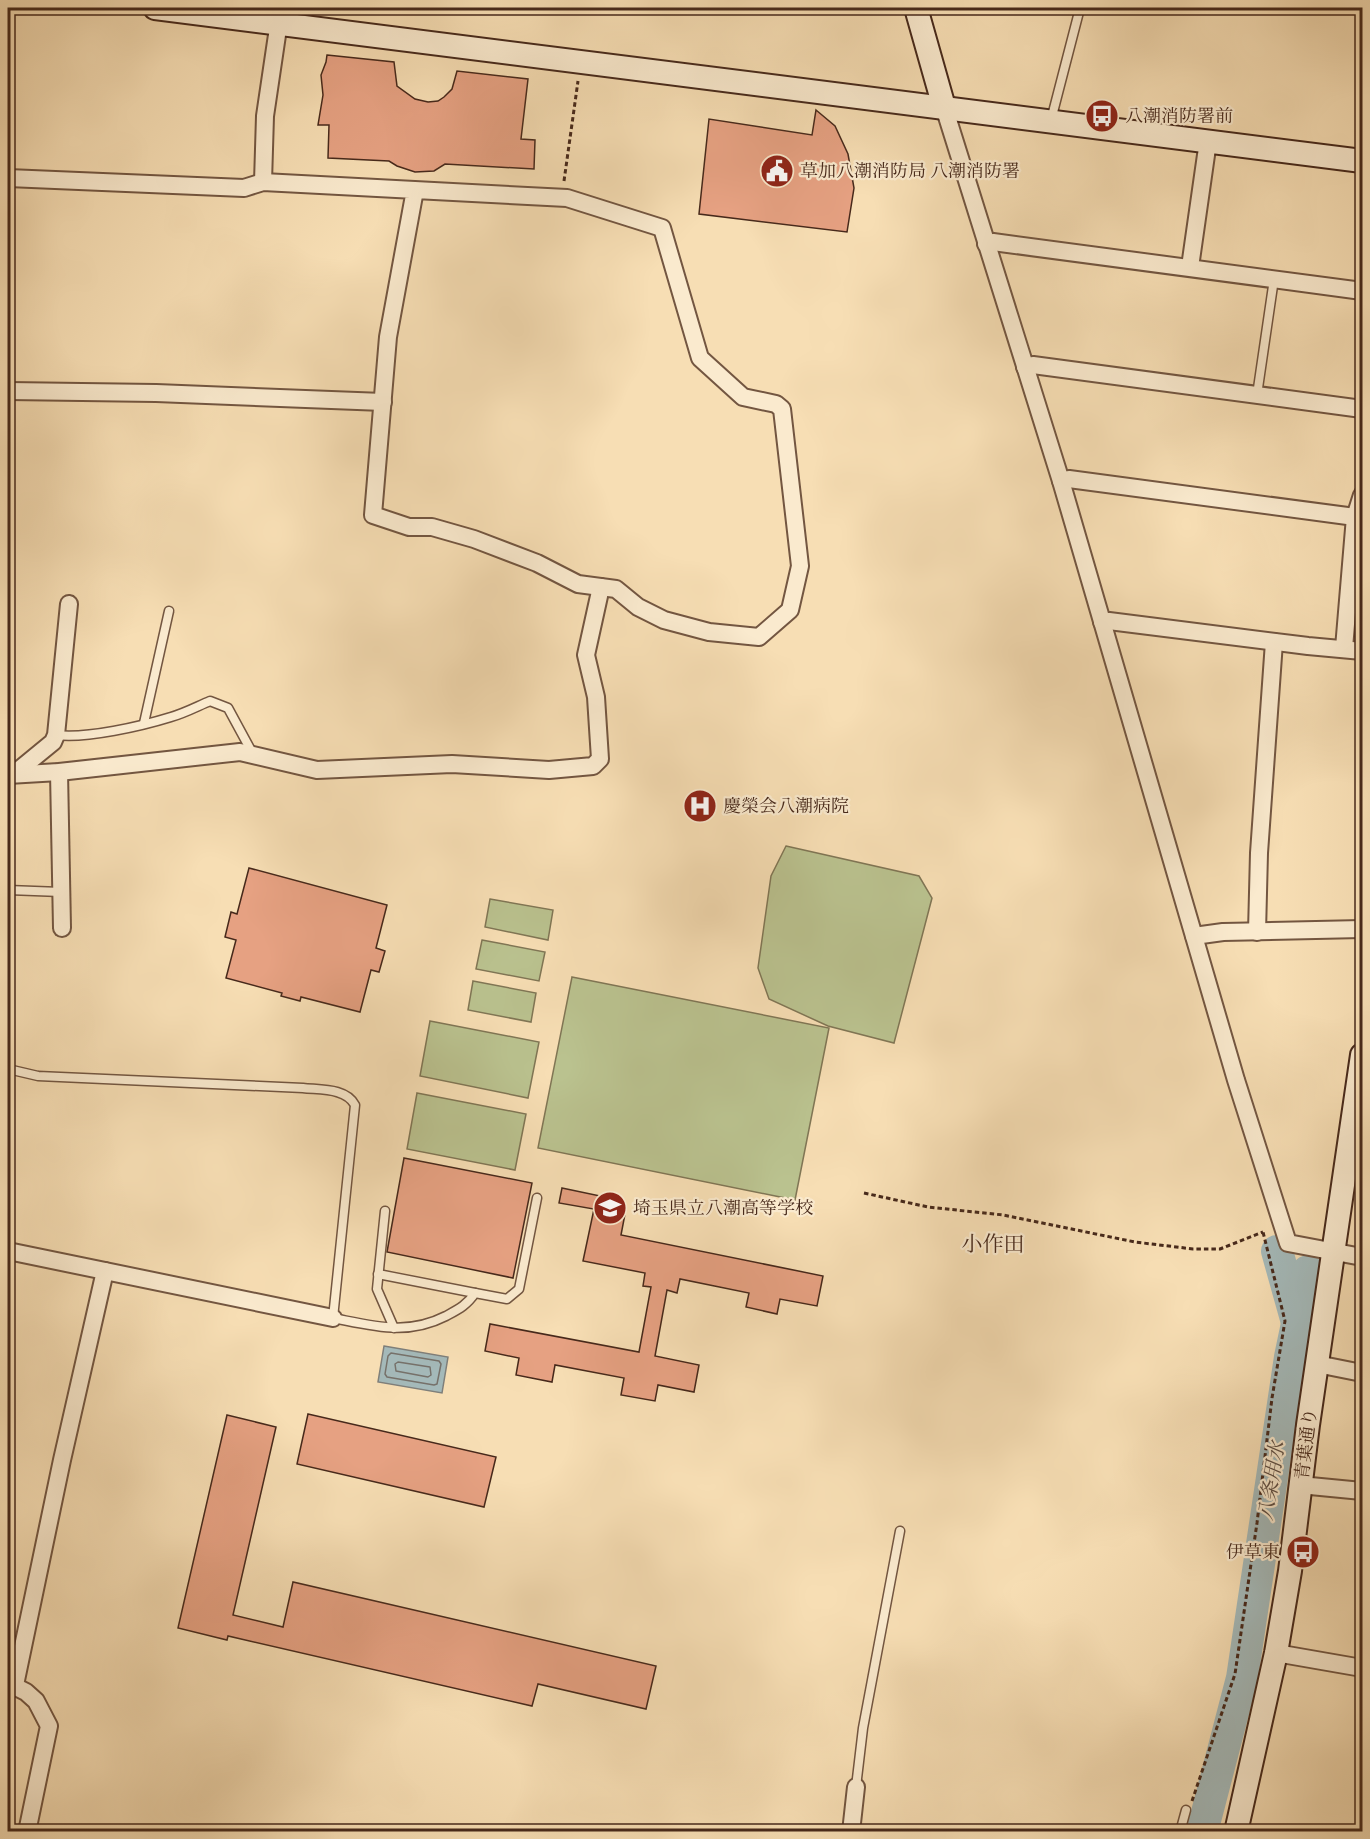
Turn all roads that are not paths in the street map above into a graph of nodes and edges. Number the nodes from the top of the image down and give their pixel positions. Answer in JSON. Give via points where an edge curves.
{"nodes":[{"id":1,"x":155,"y":8,"type":"edge"},
{"id":2,"x":916,"y":8,"type":"edge"},
{"id":3,"x":1080,"y":8,"type":"edge"},
{"id":4,"x":280,"y":16,"type":"edge"},
{"id":5,"x":944,"y":107,"type":"junction"},
{"id":6,"x":1051,"y":121,"type":"junction"},
{"id":7,"x":1208,"y":141,"type":"junction"},
{"id":8,"x":1362,"y":161,"type":"edge"},
{"id":9,"x":8,"y":178,"type":"edge"},
{"id":10,"x":263,"y":182,"type":"junction"},
{"id":11,"x":415,"y":190,"type":"junction"},
{"id":12,"x":986,"y":244,"type":"junction"},
{"id":13,"x":1190,"y":267,"type":"junction"},
{"id":14,"x":1274,"y":279,"type":"junction"},
{"id":15,"x":1362,"y":291,"type":"edge"},
{"id":16,"x":1025,"y":367,"type":"junction"},
{"id":17,"x":8,"y":391,"type":"edge"},
{"id":18,"x":1257,"y":395,"type":"junction"},
{"id":19,"x":383,"y":402,"type":"junction"},
{"id":20,"x":1362,"y":409,"type":"edge"},
{"id":21,"x":1061,"y":481,"type":"junction"},
{"id":22,"x":1360,"y":505,"type":"edge"},
{"id":23,"x":601,"y":587,"type":"junction"},
{"id":24,"x":69,"y":604,"type":"dead end"},
{"id":25,"x":169,"y":611,"type":"dead end"},
{"id":26,"x":1102,"y":622,"type":"junction"},
{"id":27,"x":1274,"y":642,"type":"junction"},
{"id":28,"x":1344,"y":648,"type":"junction"},
{"id":29,"x":1362,"y":651,"type":"edge"},
{"id":30,"x":144,"y":723,"type":"junction"},
{"id":31,"x":56,"y":735,"type":"junction"},
{"id":32,"x":254,"y":756,"type":"junction"},
{"id":33,"x":60,"y":772,"type":"junction"},
{"id":34,"x":11,"y":774,"type":"edge"},
{"id":35,"x":8,"y":891,"type":"edge"},
{"id":36,"x":62,"y":892,"type":"junction"},
{"id":37,"x":62,"y":928,"type":"dead end"},
{"id":38,"x":1362,"y":928,"type":"edge"},
{"id":39,"x":1257,"y":932,"type":"junction"},
{"id":40,"x":1194,"y":936,"type":"junction"},
{"id":41,"x":1362,"y":1055,"type":"edge"},
{"id":42,"x":8,"y":1069,"type":"edge"},
{"id":43,"x":537,"y":1198,"type":"dead end"},
{"id":44,"x":385,"y":1211,"type":"dead end"},
{"id":45,"x":8,"y":1251,"type":"edge"},
{"id":46,"x":1333,"y":1251,"type":"junction"},
{"id":47,"x":1362,"y":1257,"type":"edge"},
{"id":48,"x":105,"y":1271,"type":"junction"},
{"id":49,"x":378,"y":1274,"type":"junction"},
{"id":50,"x":475,"y":1293,"type":"junction"},
{"id":51,"x":333,"y":1318,"type":"junction"},
{"id":52,"x":394,"y":1328,"type":"junction"},
{"id":53,"x":1317,"y":1364,"type":"junction"},
{"id":54,"x":1362,"y":1373,"type":"edge"},
{"id":55,"x":1300,"y":1485,"type":"junction"},
{"id":56,"x":1362,"y":1491,"type":"edge"},
{"id":57,"x":900,"y":1531,"type":"dead end"},
{"id":58,"x":1276,"y":1653,"type":"junction"},
{"id":59,"x":1362,"y":1668,"type":"edge"},
{"id":60,"x":11,"y":1684,"type":"edge"},
{"id":61,"x":856,"y":1786,"type":"joint"},
{"id":62,"x":1186,"y":1809,"type":"road end"},
{"id":63,"x":27,"y":1832,"type":"edge"},
{"id":64,"x":851,"y":1832,"type":"edge"},
{"id":65,"x":1179,"y":1832,"type":"edge"},
{"id":66,"x":1236,"y":1832,"type":"edge"}],
"edges":[{"from":1,"to":4,"type":"street"},
{"from":2,"to":5,"type":"street"},
{"from":3,"to":6,"type":"lane"},
{"from":4,"to":5,"type":"street","via":[[581,62]]},
{"from":4,"to":10,"type":"street","via":[[265,116]]},
{"from":5,"to":6,"type":"street"},
{"from":5,"to":12,"type":"street"},
{"from":6,"to":7,"type":"street"},
{"from":7,"to":8,"type":"street"},
{"from":7,"to":13,"type":"street"},
{"from":9,"to":10,"type":"street","via":[[244,188]]},
{"from":10,"to":11,"type":"street"},
{"from":11,"to":19,"type":"street","via":[[388,337]]},
{"from":11,"to":23,"type":"street","via":[[567,198],[662,228],[700,358],[743,397],[776,404],[782,409],[800,566],[790,610],[759,637],[710,632],[664,620],[638,607],[616,588]]},
{"from":12,"to":13,"type":"street"},
{"from":12,"to":16,"type":"street"},
{"from":13,"to":14,"type":"street"},
{"from":14,"to":15,"type":"street"},
{"from":14,"to":18,"type":"lane"},
{"from":16,"to":18,"type":"street","via":[[1033,364]]},
{"from":16,"to":21,"type":"street"},
{"from":17,"to":19,"type":"street"},
{"from":18,"to":20,"type":"street"},
{"from":19,"to":23,"type":"street","via":[[373,515],[409,527],[432,527],[474,539],[578,584]]},
{"from":21,"to":22,"type":"street"},
{"from":21,"to":26,"type":"street"},
{"from":22,"to":28,"type":"street"},
{"from":23,"to":32,"type":"street","via":[[586,655],[600,759],[594,766],[549,770],[452,764],[317,770]]},
{"from":24,"to":31,"type":"street"},
{"from":25,"to":30,"type":"lane"},
{"from":26,"to":27,"type":"street"},
{"from":26,"to":40,"type":"street"},
{"from":27,"to":28,"type":"street"},
{"from":27,"to":39,"type":"street"},
{"from":28,"to":29,"type":"street"},
{"from":30,"to":31,"type":"lane","via":[[89,735]]},
{"from":30,"to":32,"type":"lane","via":[[172,717],[210,701],[228,708]]},
{"from":31,"to":34,"type":"street","via":[[53,742]]},
{"from":32,"to":33,"type":"street","via":[[240,752]]},
{"from":33,"to":34,"type":"street"},
{"from":33,"to":36,"type":"street"},
{"from":35,"to":36,"type":"lane"},
{"from":36,"to":37,"type":"street"},
{"from":38,"to":39,"type":"street"},
{"from":39,"to":40,"type":"street"},
{"from":40,"to":46,"type":"street","via":[[1288,1243]]},
{"from":41,"to":46,"type":"street","name":"青葉通り"},
{"from":42,"to":51,"type":"lane","via":[[38,1076],[303,1088],[342,1093],[351,1098],[355,1105]]},
{"from":43,"to":50,"type":"lane","via":[[519,1289],[507,1299]]},
{"from":44,"to":49,"type":"lane"},
{"from":45,"to":48,"type":"street"},
{"from":46,"to":47,"type":"street"},
{"from":46,"to":53,"type":"street","name":"青葉通り"},
{"from":48,"to":51,"type":"street"},
{"from":48,"to":60,"type":"street"},
{"from":49,"to":50,"type":"lane"},
{"from":49,"to":52,"type":"lane","via":[[377,1289]]},
{"from":50,"to":52,"type":"lane","via":[[466,1306],[430,1324]]},
{"from":51,"to":52,"type":"lane"},
{"from":53,"to":54,"type":"street"},
{"from":53,"to":55,"type":"street","name":"青葉通り"},
{"from":55,"to":56,"type":"street"},
{"from":55,"to":58,"type":"street","name":"青葉通り"},
{"from":57,"to":61,"type":"lane"},
{"from":58,"to":59,"type":"street"},
{"from":58,"to":66,"type":"street","name":"青葉通り"},
{"from":60,"to":63,"type":"street","via":[[36,1701],[49,1726]]},
{"from":61,"to":64,"type":"street"},
{"from":62,"to":65,"type":"lane"}]}
